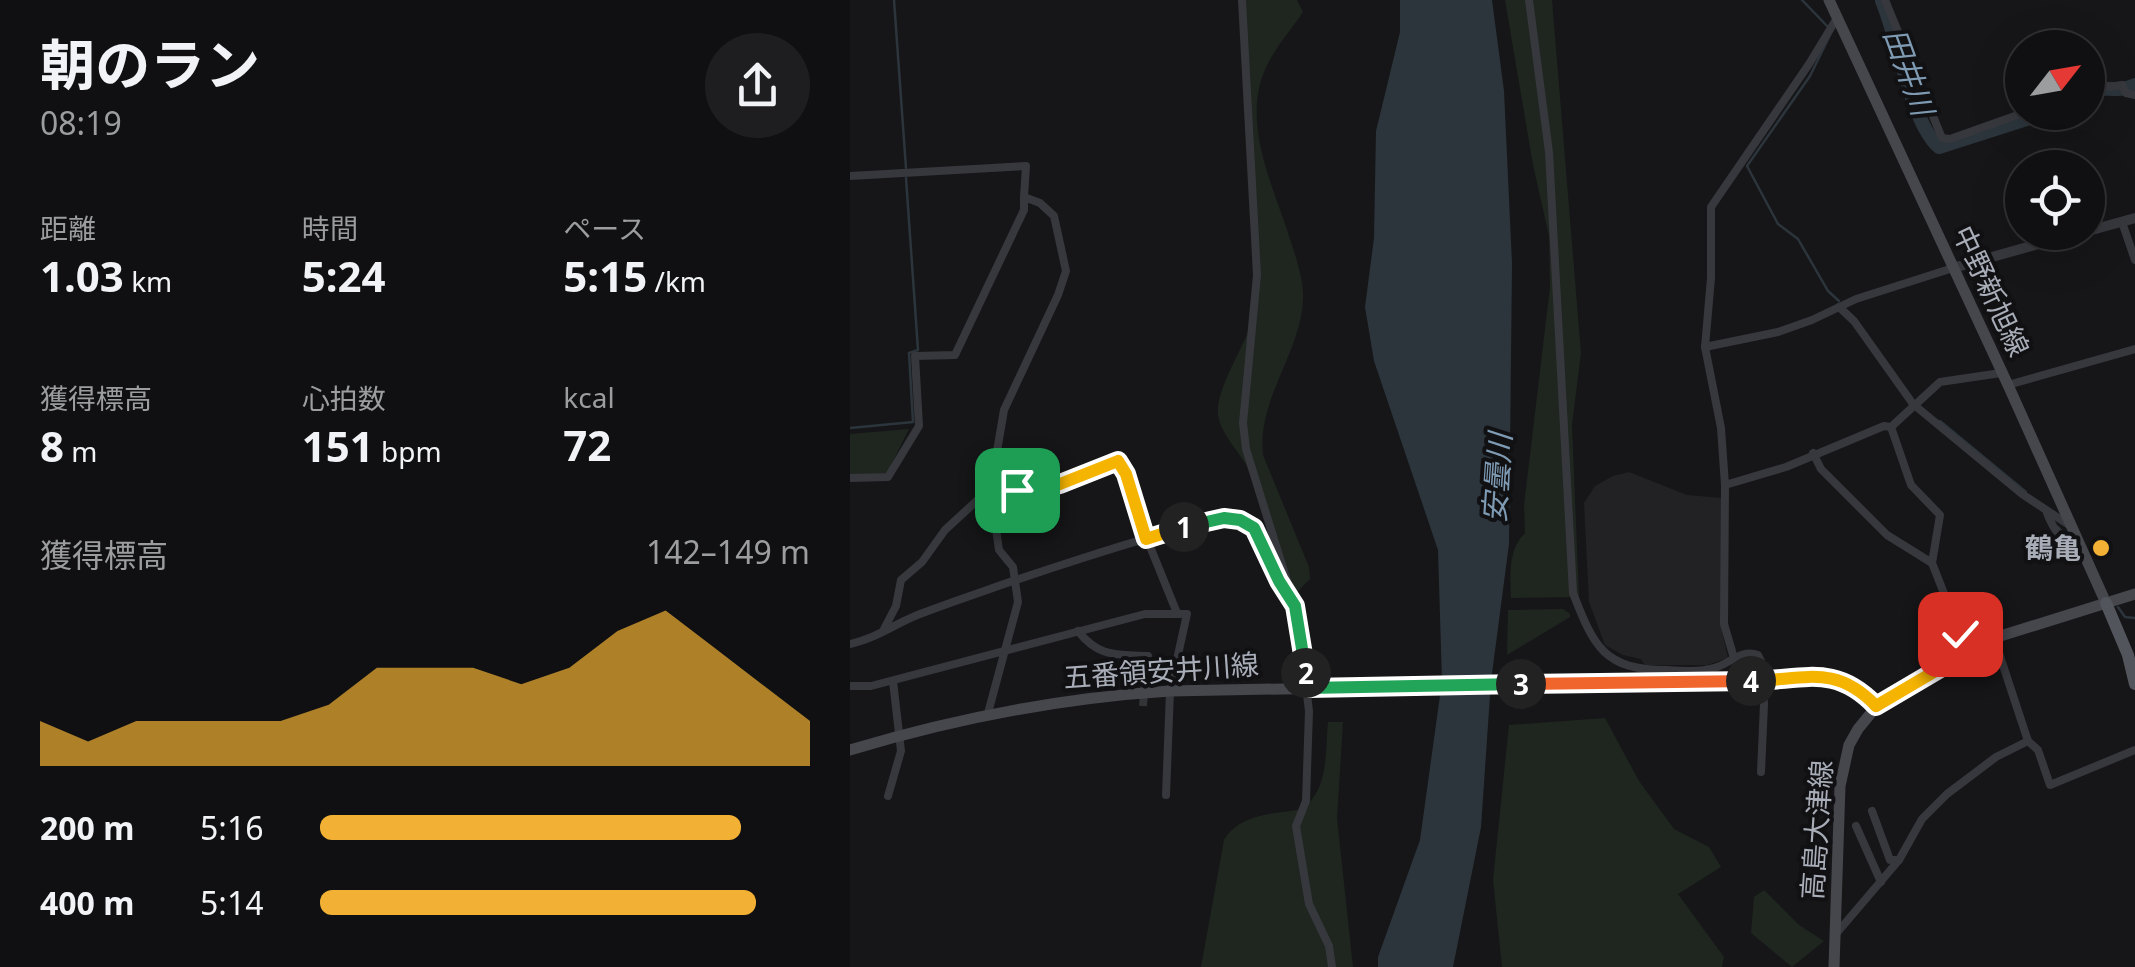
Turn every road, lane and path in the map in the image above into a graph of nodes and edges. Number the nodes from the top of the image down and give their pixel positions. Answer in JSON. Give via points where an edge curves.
{"nodes":[{"id":1,"x":1242,"y":0,"type":"edge"},
{"id":2,"x":1529,"y":0,"type":"edge"},
{"id":3,"x":1829,"y":0,"type":"edge"},
{"id":4,"x":1885,"y":0,"type":"edge"},
{"id":5,"x":1837,"y":18,"type":"junction"},
{"id":6,"x":2105,"y":86,"type":"edge"},
{"id":7,"x":2135,"y":96,"type":"edge"},
{"id":8,"x":2005,"y":119,"type":"edge"},
{"id":9,"x":850,"y":176,"type":"edge"},
{"id":10,"x":1024,"y":197,"type":"junction"},
{"id":11,"x":2135,"y":218,"type":"edge"},
{"id":12,"x":2122,"y":222,"type":"junction"},
{"id":13,"x":2105,"y":226,"type":"edge"},
{"id":14,"x":2018,"y":250,"type":"edge"},
{"id":15,"x":2135,"y":260,"type":"edge"},
{"id":16,"x":1953,"y":268,"type":"junction"},
{"id":17,"x":1839,"y":307,"type":"junction"},
{"id":18,"x":1705,"y":347,"type":"junction"},
{"id":19,"x":2135,"y":350,"type":"edge"},
{"id":20,"x":2005,"y":379,"type":"junction"},
{"id":21,"x":1912,"y":404,"type":"junction"},
{"id":22,"x":1891,"y":427,"type":"junction"},
{"id":23,"x":1813,"y":454,"type":"junction"},
{"id":24,"x":850,"y":478,"type":"edge"},
{"id":25,"x":1726,"y":485,"type":"junction"},
{"id":26,"x":995,"y":492,"type":"junction"},
{"id":27,"x":2045,"y":510,"type":"junction"},
{"id":28,"x":2072,"y":527,"type":"junction"},
{"id":29,"x":1146,"y":539,"type":"junction"},
{"id":30,"x":2083,"y":552,"type":"junction"},
{"id":31,"x":1932,"y":562,"type":"junction"},
{"id":32,"x":1017,"y":582,"type":"junction"},
{"id":33,"x":2135,"y":594,"type":"edge"},
{"id":34,"x":2106,"y":603,"type":"junction"},
{"id":35,"x":1295,"y":606,"type":"junction"},
{"id":36,"x":1177,"y":613,"type":"junction"},
{"id":37,"x":1078,"y":631,"type":"junction"},
{"id":38,"x":882,"y":632,"type":"junction"},
{"id":39,"x":1994,"y":638,"type":"junction"},
{"id":40,"x":850,"y":644,"type":"edge"},
{"id":41,"x":1006,"y":648,"type":"junction"},
{"id":42,"x":1971,"y":650,"type":"junction"},
{"id":43,"x":1734,"y":658,"type":"junction"},
{"id":44,"x":1763,"y":680,"type":"junction"},
{"id":45,"x":894,"y":681,"type":"junction"},
{"id":46,"x":1145,"y":682,"type":"tunnel mouth"},
{"id":47,"x":2135,"y":684,"type":"edge"},
{"id":48,"x":850,"y":686,"type":"edge"},
{"id":49,"x":1307,"y":688,"type":"junction"},
{"id":50,"x":1170,"y":691,"type":"junction"},
{"id":51,"x":1876,"y":706,"type":"junction"},
{"id":52,"x":988,"y":714,"type":"junction"},
{"id":53,"x":899,"y":736,"type":"junction"},
{"id":54,"x":2028,"y":741,"type":"junction"},
{"id":55,"x":850,"y":750,"type":"edge"},
{"id":56,"x":2135,"y":750,"type":"edge"},
{"id":57,"x":1761,"y":772,"type":"dead end"},
{"id":58,"x":1166,"y":794,"type":"dead end"},
{"id":59,"x":888,"y":796,"type":"dead end"},
{"id":60,"x":1872,"y":811,"type":"dead end"},
{"id":61,"x":1856,"y":826,"type":"dead end"},
{"id":62,"x":1899,"y":860,"type":"junction"},
{"id":63,"x":1881,"y":882,"type":"junction"},
{"id":64,"x":1835,"y":935,"type":"junction"},
{"id":65,"x":1332,"y":967,"type":"edge"},
{"id":66,"x":1834,"y":967,"type":"edge"}],
"edges":[{"from":1,"to":35,"type":"street","via":[[1257,275],[1243,423]]},
{"from":2,"to":43,"type":"street","via":[[1549,152],[1573,593],[1589,635],[1608,659],[1700,671]]},
{"from":3,"to":5,"type":"main road","name":"中野新旭線"},
{"from":4,"to":8,"type":"street","via":[[1942,138]]},
{"from":5,"to":16,"type":"main road","name":"中野新旭線"},
{"from":5,"to":18,"type":"street","via":[[1711,207]]},
{"from":6,"to":7,"type":"street","via":[[2122,85]]},
{"from":9,"to":10,"type":"street","via":[[1026,166]]},
{"from":10,"to":24,"type":"street","via":[[1024,210],[955,355],[915,356],[919,426],[888,477]]},
{"from":10,"to":26,"type":"street","via":[[1054,216],[1066,271],[1004,410]]},
{"from":11,"to":12,"type":"street"},
{"from":12,"to":13,"type":"street"},
{"from":12,"to":15,"type":"street"},
{"from":14,"to":16,"type":"street"},
{"from":16,"to":17,"type":"street"},
{"from":16,"to":20,"type":"main road","name":"中野新旭線"},
{"from":17,"to":18,"type":"street","via":[[1778,332]]},
{"from":17,"to":21,"type":"street"},
{"from":18,"to":25,"type":"street"},
{"from":19,"to":20,"type":"street"},
{"from":20,"to":21,"type":"street","via":[[1940,382]]},
{"from":20,"to":28,"type":"main road","name":"中野新旭線"},
{"from":21,"to":22,"type":"street"},
{"from":21,"to":27,"type":"street"},
{"from":22,"to":23,"type":"street"},
{"from":22,"to":31,"type":"street","via":[[1911,486],[1940,515]]},
{"from":23,"to":25,"type":"street"},
{"from":23,"to":31,"type":"street","via":[[1887,535]]},
{"from":25,"to":43,"type":"street","via":[[1724,624]]},
{"from":26,"to":29,"type":"street","via":[[1060,484],[1118,461]]},
{"from":26,"to":32,"type":"street","via":[[999,550]]},
{"from":26,"to":38,"type":"street","via":[[983,494],[901,580]]},
{"from":27,"to":28,"type":"street"},
{"from":27,"to":30,"type":"street","via":[[2056,532]]},
{"from":28,"to":30,"type":"main road","name":"中野新旭線"},
{"from":29,"to":32,"type":"street"},
{"from":29,"to":35,"type":"street","via":[[1211,520],[1240,520],[1254,528]]},
{"from":29,"to":36,"type":"street"},
{"from":30,"to":34,"type":"main road","name":"中野新旭線"},
{"from":31,"to":42,"type":"street"},
{"from":32,"to":38,"type":"street"},
{"from":32,"to":41,"type":"street"},
{"from":33,"to":34,"type":"main road"},
{"from":34,"to":39,"type":"main road"},
{"from":34,"to":47,"type":"main road"},
{"from":35,"to":49,"type":"street"},
{"from":36,"to":37,"type":"street"},
{"from":36,"to":50,"type":"street","via":[[1187,614]]},
{"from":37,"to":41,"type":"street"},
{"from":37,"to":46,"type":"street","via":[[1104,654],[1148,656]]},
{"from":38,"to":40,"type":"street"},
{"from":39,"to":42,"type":"main road"},
{"from":39,"to":54,"type":"street"},
{"from":41,"to":45,"type":"street"},
{"from":41,"to":52,"type":"street"},
{"from":42,"to":51,"type":"main road"},
{"from":43,"to":44,"type":"street","via":[[1758,655]]},
{"from":44,"to":49,"type":"main road","name":"五番領安井川線"},
{"from":44,"to":51,"type":"main road","name":"五番領安井川線","via":[[1840,679]]},
{"from":44,"to":57,"type":"street"},
{"from":45,"to":48,"type":"street"},
{"from":45,"to":53,"type":"street"},
{"from":49,"to":50,"type":"main road","name":"五番領安井川線"},
{"from":49,"to":65,"type":"street","via":[[1306,801],[1296,826],[1309,904]]},
{"from":50,"to":52,"type":"main road","name":"五番領安井川線"},
{"from":50,"to":58,"type":"street"},
{"from":51,"to":64,"type":"main road","name":"高島大津線","via":[[1844,758]]},
{"from":52,"to":53,"type":"main road","name":"五番領安井川線"},
{"from":53,"to":55,"type":"main road","name":"五番領安井川線"},
{"from":53,"to":59,"type":"street","via":[[900,761]]},
{"from":54,"to":56,"type":"street","via":[[2050,785]]},
{"from":54,"to":62,"type":"street","via":[[1947,794],[1922,819]]},
{"from":60,"to":62,"type":"street","via":[[1890,860]]},
{"from":61,"to":63,"type":"street"},
{"from":62,"to":63,"type":"street"},
{"from":63,"to":64,"type":"street"},
{"from":64,"to":66,"type":"main road","name":"高島大津線"}]}
